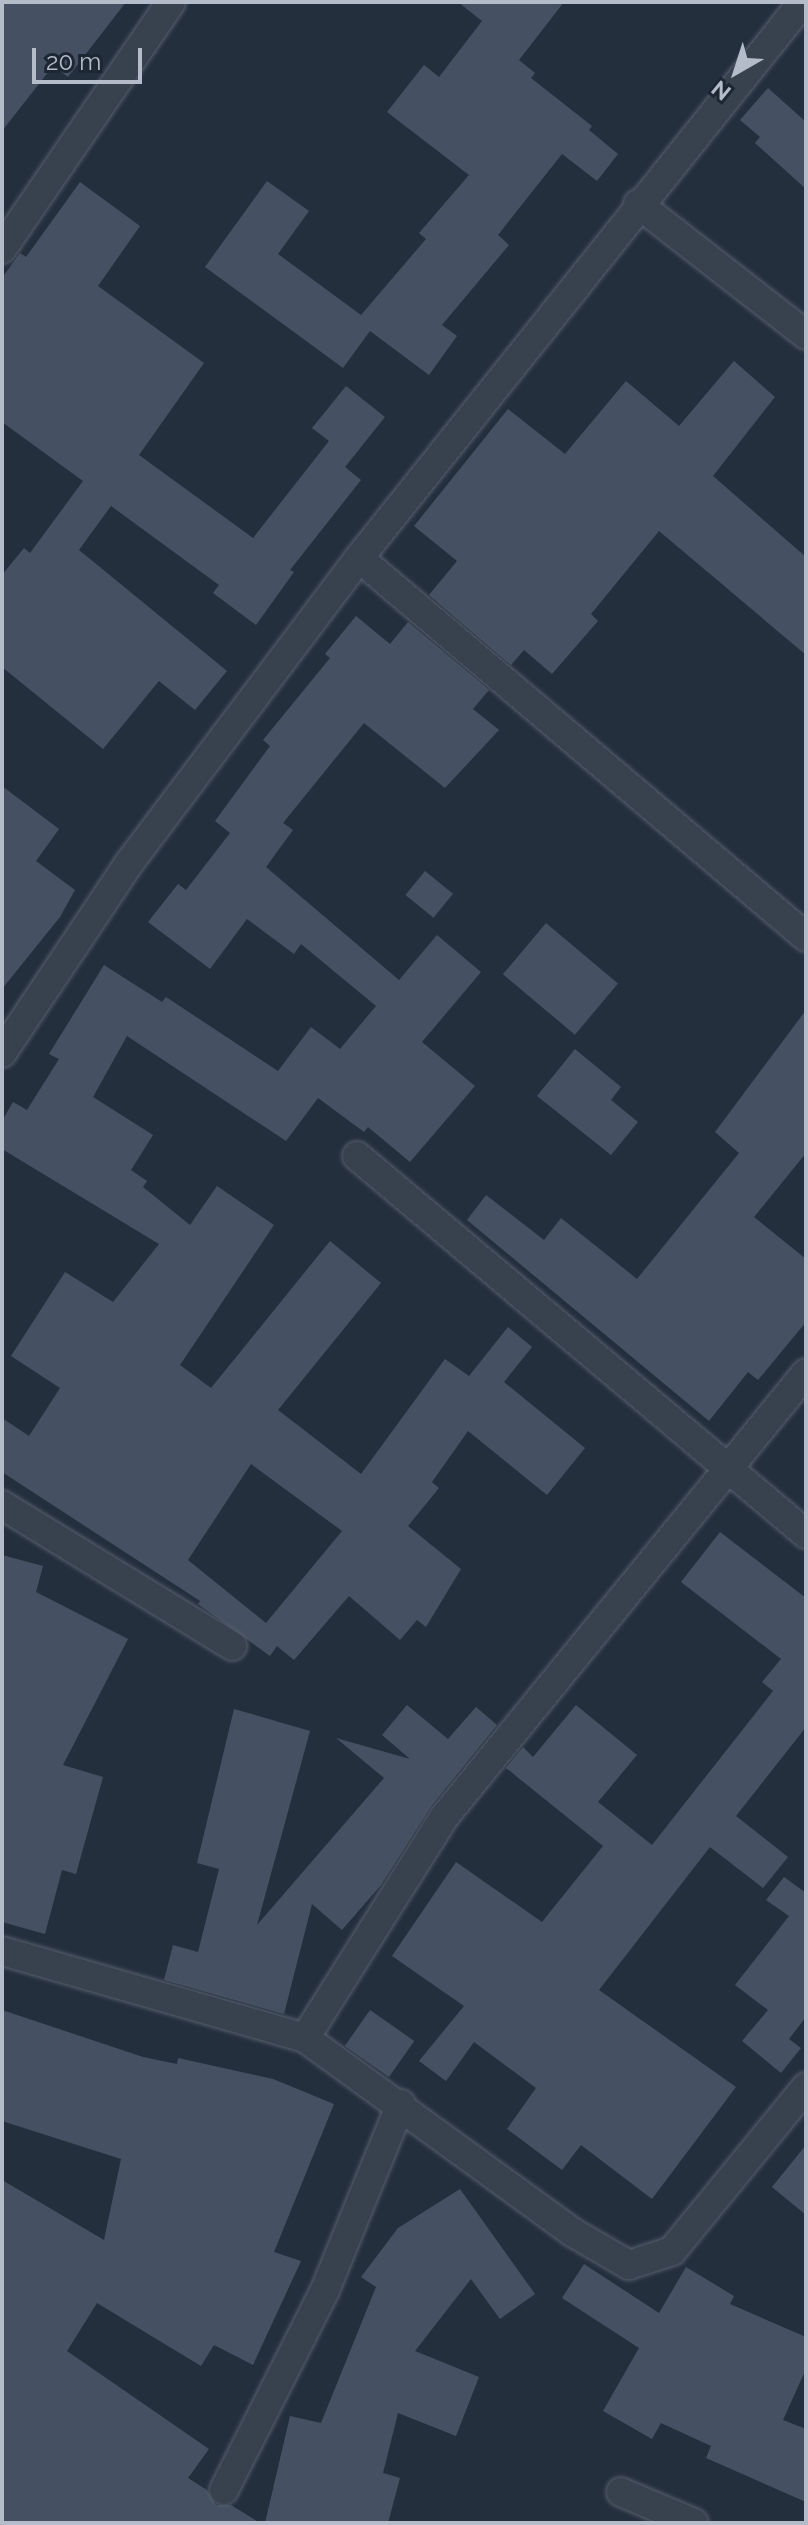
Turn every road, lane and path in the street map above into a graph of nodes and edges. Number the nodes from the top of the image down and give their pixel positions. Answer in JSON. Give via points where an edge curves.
{"nodes":[{"id":1,"x":171,"y":2,"type":"edge"},
{"id":2,"x":803,"y":2,"type":"edge"},
{"id":3,"x":638,"y":204,"type":"junction"},
{"id":4,"x":2,"y":249,"type":"edge"},
{"id":5,"x":806,"y":335,"type":"edge"},
{"id":6,"x":359,"y":558,"type":"junction"},
{"id":7,"x":806,"y":937,"type":"edge"},
{"id":8,"x":2,"y":1053,"type":"edge"},
{"id":9,"x":357,"y":1156,"type":"dead end"},
{"id":10,"x":806,"y":1373,"type":"edge"},
{"id":11,"x":727,"y":1466,"type":"junction"},
{"id":12,"x":2,"y":1505,"type":"edge"},
{"id":13,"x":806,"y":1534,"type":"edge"},
{"id":14,"x":232,"y":1646,"type":"dead end"},
{"id":15,"x":2,"y":1951,"type":"edge"},
{"id":16,"x":305,"y":2038,"type":"junction"},
{"id":17,"x":806,"y":2087,"type":"edge"},
{"id":18,"x":401,"y":2104,"type":"junction"},
{"id":19,"x":224,"y":2490,"type":"dead end"},
{"id":20,"x":621,"y":2492,"type":"dead end"},
{"id":21,"x":694,"y":2523,"type":"edge"}],
"edges":[{"from":1,"to":4,"type":"street"},
{"from":2,"to":3,"type":"street"},
{"from":3,"to":5,"type":"street"},
{"from":3,"to":6,"type":"street"},
{"from":6,"to":7,"type":"street"},
{"from":6,"to":8,"type":"street","via":[[130,862]]},
{"from":9,"to":11,"type":"street"},
{"from":10,"to":11,"type":"street"},
{"from":11,"to":13,"type":"street"},
{"from":11,"to":16,"type":"street","via":[[445,1816]]},
{"from":12,"to":14,"type":"street"},
{"from":15,"to":16,"type":"street"},
{"from":16,"to":18,"type":"street"},
{"from":17,"to":18,"type":"street","via":[[672,2251],[629,2265],[572,2232]]},
{"from":18,"to":19,"type":"street","via":[[325,2290]]},
{"from":20,"to":21,"type":"street"}]}
